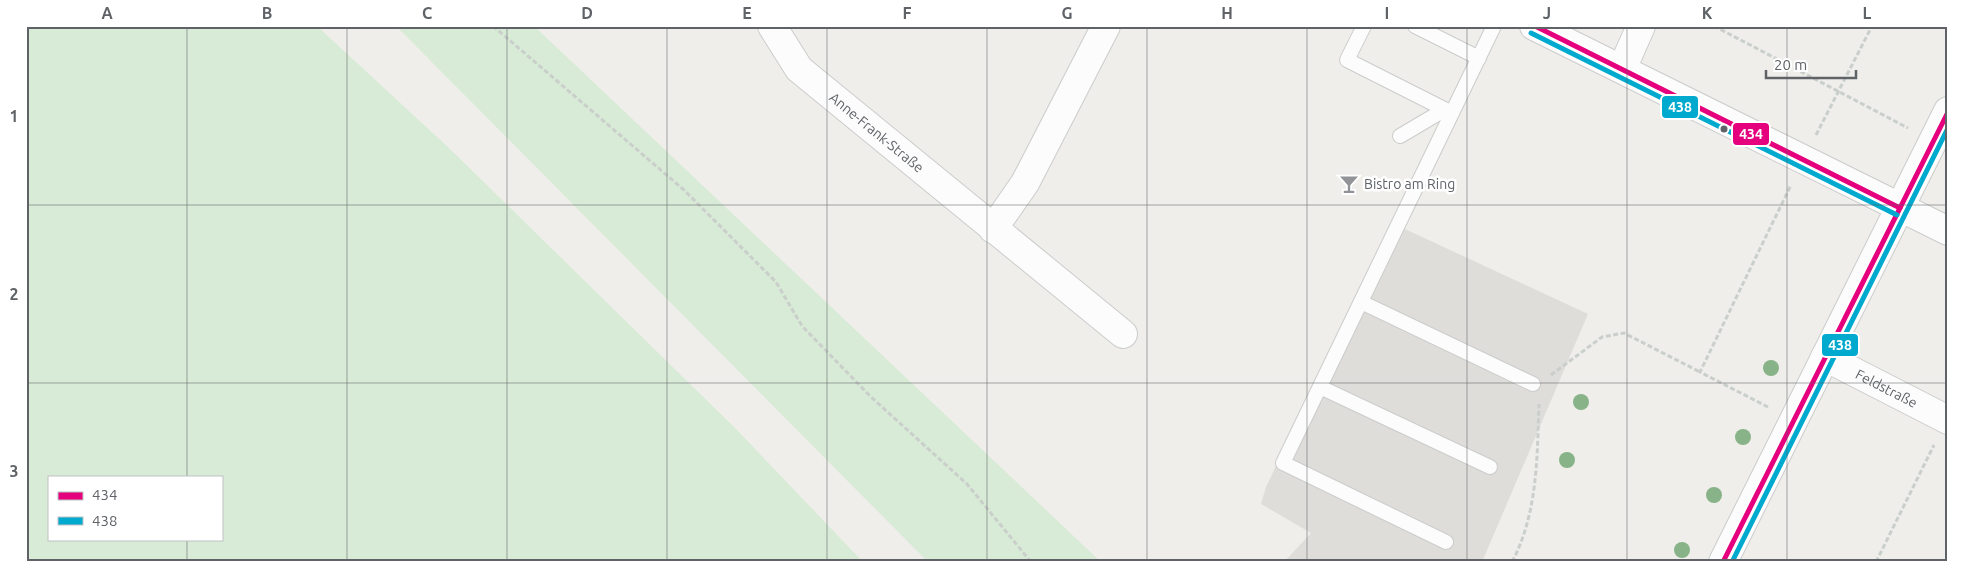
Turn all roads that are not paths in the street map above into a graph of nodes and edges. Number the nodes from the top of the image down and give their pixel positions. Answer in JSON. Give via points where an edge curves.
{"nodes":[{"id":1,"x":772,"y":26,"type":"edge"},
{"id":2,"x":1106,"y":26,"type":"edge"},
{"id":3,"x":1364,"y":26,"type":"edge"},
{"id":4,"x":1414,"y":26,"type":"edge"},
{"id":5,"x":1494,"y":26,"type":"edge"},
{"id":6,"x":1534,"y":26,"type":"edge"},
{"id":7,"x":1641,"y":26,"type":"edge"},
{"id":8,"x":1479,"y":58,"type":"junction"},
{"id":9,"x":1622,"y":70,"type":"junction"},
{"id":10,"x":1948,"y":111,"type":"edge"},
{"id":11,"x":1448,"y":112,"type":"junction"},
{"id":12,"x":1400,"y":136,"type":"dead end"},
{"id":13,"x":1900,"y":208,"type":"junction"},
{"id":14,"x":993,"y":229,"type":"junction"},
{"id":15,"x":1948,"y":231,"type":"edge"},
{"id":16,"x":1361,"y":302,"type":"junction"},
{"id":17,"x":1123,"y":334,"type":"dead end"},
{"id":18,"x":1825,"y":357,"type":"junction"},
{"id":19,"x":1533,"y":384,"type":"road end"},
{"id":20,"x":1320,"y":387,"type":"junction"},
{"id":21,"x":1947,"y":420,"type":"edge"},
{"id":22,"x":1490,"y":467,"type":"dead end"},
{"id":23,"x":1446,"y":542,"type":"dead end"},
{"id":24,"x":1723,"y":562,"type":"edge"}],
"edges":[{"from":1,"to":14,"type":"street","name":"Anne-Frank-Straße","via":[[799,69]]},
{"from":2,"to":14,"type":"street","via":[[1025,183]]},
{"from":3,"to":11,"type":"lane","via":[[1347,60]]},
{"from":4,"to":8,"type":"lane"},
{"from":5,"to":8,"type":"lane"},
{"from":6,"to":9,"type":"street"},
{"from":7,"to":9,"type":"street"},
{"from":8,"to":11,"type":"lane"},
{"from":9,"to":13,"type":"street"},
{"from":10,"to":13,"type":"street"},
{"from":11,"to":12,"type":"lane"},
{"from":11,"to":16,"type":"lane"},
{"from":13,"to":15,"type":"street"},
{"from":13,"to":18,"type":"street"},
{"from":14,"to":17,"type":"street","name":"Anne-Frank-Straße"},
{"from":16,"to":19,"type":"lane"},
{"from":16,"to":20,"type":"lane"},
{"from":18,"to":21,"type":"street","name":"Feldstraße"},
{"from":18,"to":24,"type":"street"},
{"from":20,"to":22,"type":"lane"},
{"from":20,"to":23,"type":"lane","via":[[1283,464]]}]}
